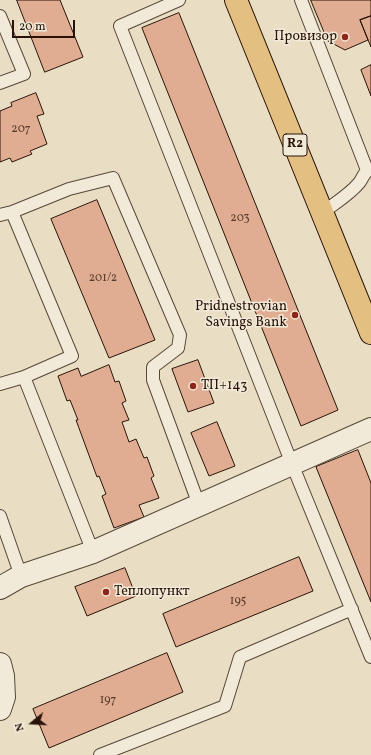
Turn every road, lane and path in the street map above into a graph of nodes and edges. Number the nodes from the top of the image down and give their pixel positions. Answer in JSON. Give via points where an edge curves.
{"nodes":[{"id":1,"x":179,"y":0,"type":"edge"},
{"id":2,"x":236,"y":0,"type":"edge"},
{"id":3,"x":301,"y":0,"type":"edge"},
{"id":4,"x":0,"y":16,"type":"edge"},
{"id":5,"x":0,"y":83,"type":"edge"},
{"id":6,"x":369,"y":170,"type":"edge"},
{"id":7,"x":322,"y":213,"type":"junction"},
{"id":8,"x":6,"y":214,"type":"edge"},
{"id":9,"x":371,"y":333,"type":"edge"},
{"id":10,"x":24,"y":377,"type":"junction"},
{"id":11,"x":0,"y":384,"type":"edge"},
{"id":12,"x":371,"y":429,"type":"edge"},
{"id":13,"x":292,"y":464,"type":"junction"},
{"id":14,"x":199,"y":505,"type":"junction"},
{"id":15,"x":0,"y":516,"type":"edge"},
{"id":16,"x":93,"y":552,"type":"junction"},
{"id":17,"x":21,"y":576,"type":"junction"},
{"id":18,"x":0,"y":588,"type":"edge"},
{"id":19,"x":352,"y":609,"type":"junction"},
{"id":20,"x":371,"y":657,"type":"edge"},
{"id":21,"x":0,"y":664,"type":"edge"},
{"id":22,"x":0,"y":710,"type":"edge"},
{"id":23,"x":100,"y":755,"type":"edge"}],
"edges":[{"from":1,"to":13,"type":"lane","via":[[120,26]]},
{"from":2,"to":7,"type":"main road","number":"R2"},
{"from":3,"to":6,"type":"lane"},
{"from":4,"to":5,"type":"lane","via":[[24,74]]},
{"from":6,"to":7,"type":"lane","via":[[349,193]]},
{"from":7,"to":9,"type":"main road","number":"R2"},
{"from":8,"to":10,"type":"lane","via":[[72,356]]},
{"from":8,"to":14,"type":"lane","via":[[69,190],[113,178],[180,335],[178,348],[153,367],[152,380]]},
{"from":10,"to":11,"type":"lane"},
{"from":10,"to":16,"type":"lane"},
{"from":12,"to":13,"type":"street"},
{"from":13,"to":14,"type":"street"},
{"from":13,"to":19,"type":"lane"},
{"from":14,"to":16,"type":"street"},
{"from":15,"to":17,"type":"lane"},
{"from":16,"to":17,"type":"street"},
{"from":17,"to":18,"type":"street"},
{"from":19,"to":20,"type":"lane"},
{"from":19,"to":23,"type":"lane","via":[[240,657],[225,706]]},
{"from":21,"to":22,"type":"street","via":[[4,697]]}]}
